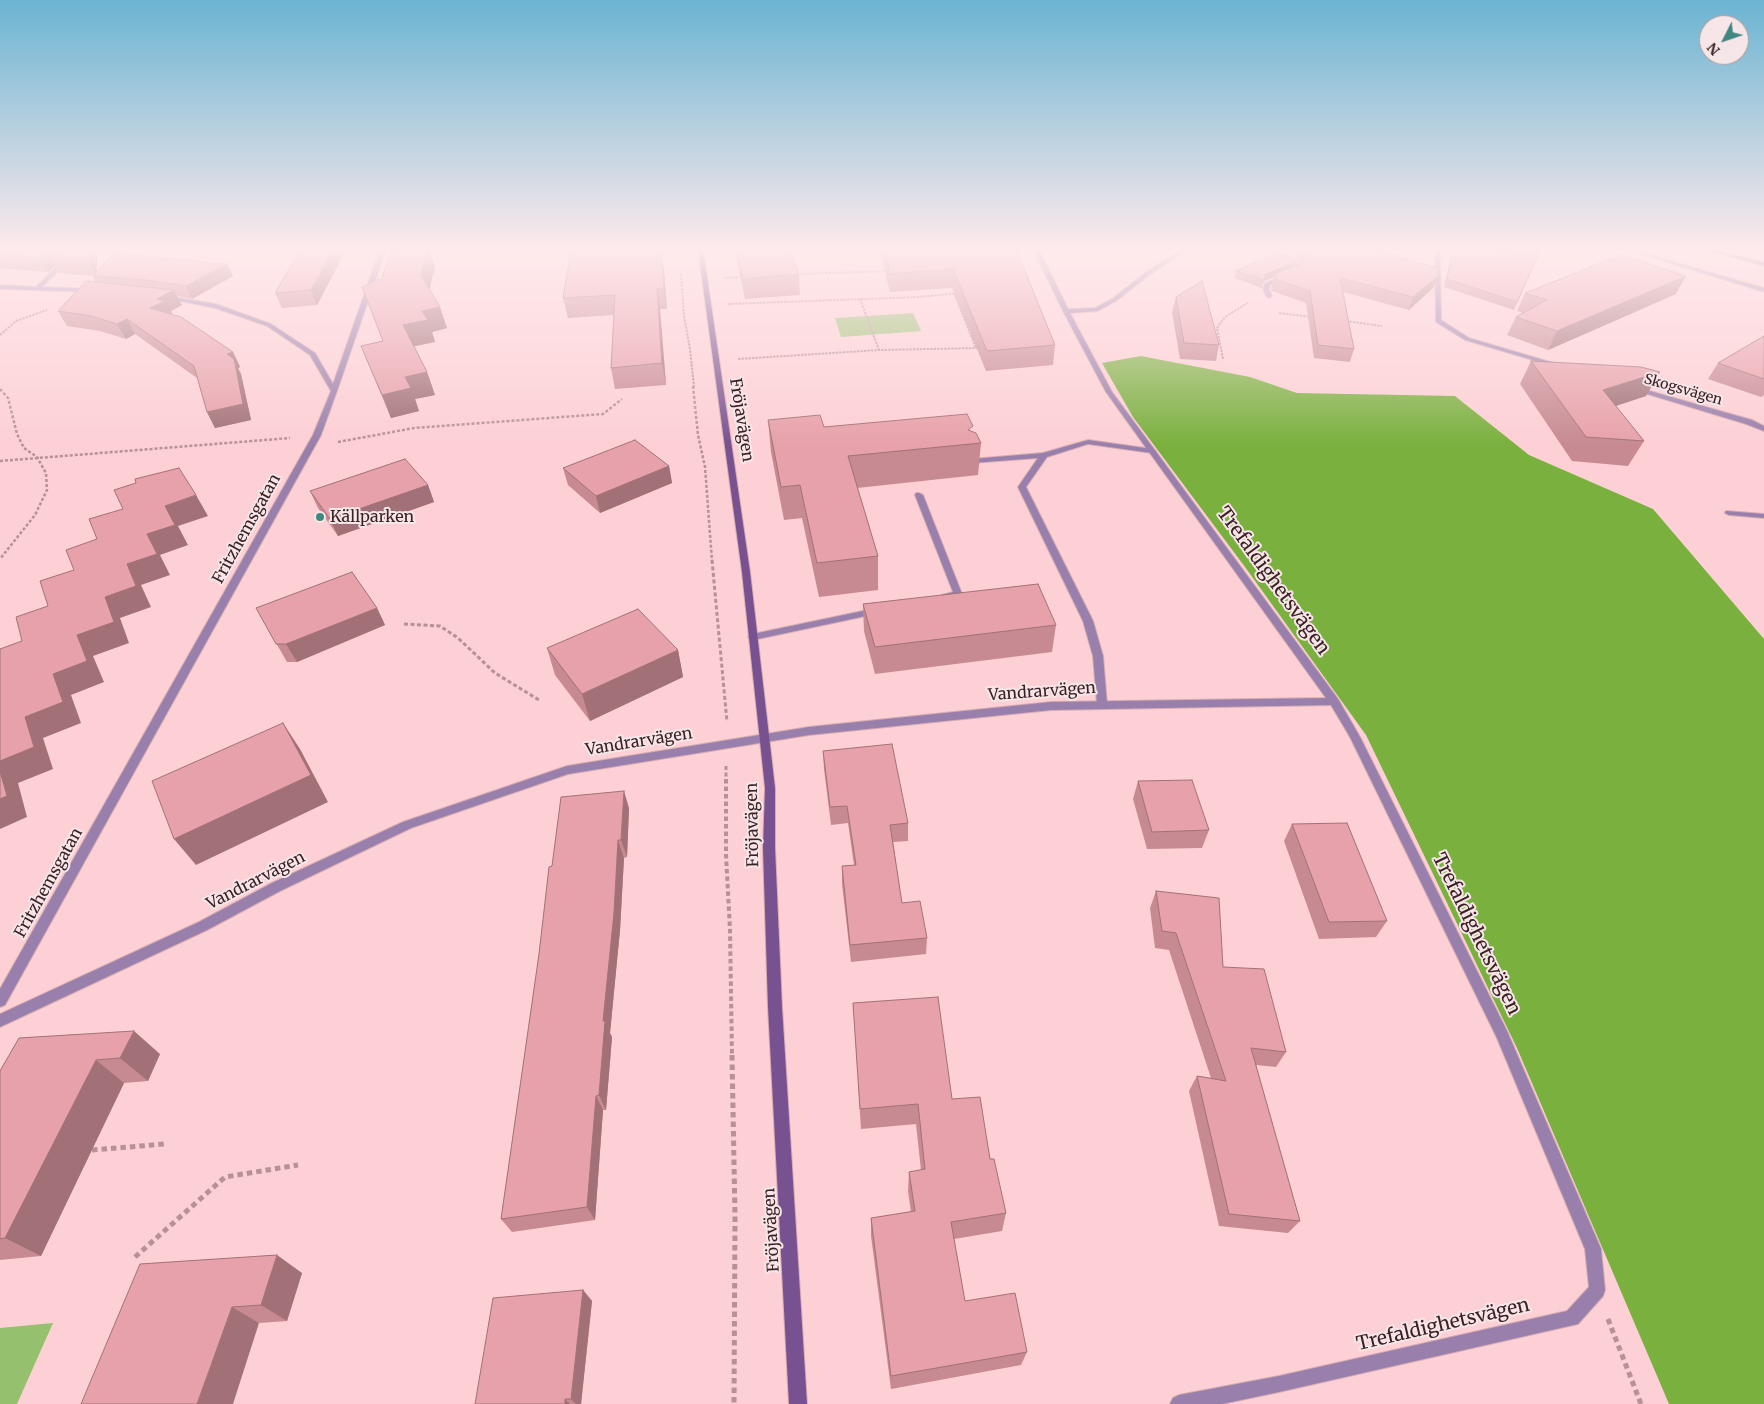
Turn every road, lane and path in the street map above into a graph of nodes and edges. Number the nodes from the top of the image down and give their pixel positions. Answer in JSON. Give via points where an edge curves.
{"nodes":[{"id":1,"x":240,"y":315,"type":"edge"},
{"id":2,"x":360,"y":315,"type":"edge"},
{"id":3,"x":684,"y":315,"type":"edge"},
{"id":4,"x":708,"y":315,"type":"edge"},
{"id":5,"x":866,"y":315,"type":"edge"},
{"id":6,"x":962,"y":315,"type":"edge"},
{"id":7,"x":1068,"y":315,"type":"edge"},
{"id":8,"x":1229,"y":315,"type":"edge"},
{"id":9,"x":1290,"y":315,"type":"edge"},
{"id":10,"x":1438,"y":315,"type":"edge"},
{"id":11,"x":1316,"y":318,"type":"edge"},
{"id":12,"x":1344,"y":321,"type":"edge"},
{"id":13,"x":1382,"y":326,"type":"dead end"},
{"id":14,"x":976,"y":348,"type":"junction"},
{"id":15,"x":984,"y":348,"type":"edge"},
{"id":16,"x":879,"y":350,"type":"junction"},
{"id":17,"x":1223,"y":359,"type":"dead end"},
{"id":18,"x":715,"y":360,"type":"junction"},
{"id":19,"x":1558,"y":366,"type":"edge"},
{"id":20,"x":1625,"y":386,"type":"edge"},
{"id":21,"x":0,"y":389,"type":"edge"},
{"id":22,"x":334,"y":391,"type":"junction"},
{"id":23,"x":1764,"y":429,"type":"edge"},
{"id":24,"x":1152,"y":451,"type":"junction"},
{"id":25,"x":1044,"y":455,"type":"junction"},
{"id":26,"x":972,"y":461,"type":"edge"},
{"id":27,"x":919,"y":495,"type":"dead end"},
{"id":28,"x":1729,"y":513,"type":"dead end"},
{"id":29,"x":1764,"y":516,"type":"edge"},
{"id":30,"x":0,"y":559,"type":"edge"},
{"id":31,"x":939,"y":598,"type":"edge"},
{"id":32,"x":890,"y":608,"type":"edge"},
{"id":33,"x":404,"y":624,"type":"dead end"},
{"id":34,"x":753,"y":637,"type":"junction"},
{"id":35,"x":540,"y":700,"type":"dead end"},
{"id":36,"x":1334,"y":701,"type":"junction"},
{"id":37,"x":1102,"y":704,"type":"junction"},
{"id":38,"x":763,"y":738,"type":"junction"},
{"id":39,"x":726,"y":744,"type":"junction"},
{"id":40,"x":0,"y":1001,"type":"edge"},
{"id":41,"x":0,"y":1021,"type":"edge"},
{"id":42,"x":165,"y":1144,"type":"dead end"},
{"id":43,"x":92,"y":1150,"type":"dead end"},
{"id":44,"x":298,"y":1165,"type":"dead end"},
{"id":45,"x":135,"y":1257,"type":"dead end"},
{"id":46,"x":1597,"y":1290,"type":"junction"},
{"id":47,"x":734,"y":1404,"type":"edge"},
{"id":48,"x":798,"y":1404,"type":"edge"},
{"id":49,"x":1179,"y":1404,"type":"edge"},
{"id":50,"x":1642,"y":1404,"type":"edge"}],
"edges":[{"from":1,"to":22,"type":"street","via":[[269,325],[313,354]]},
{"from":2,"to":22,"type":"street","name":"Fritzhemsgatan"},
{"from":3,"to":39,"type":"path","via":[[698,435],[705,467],[727,718]]},
{"from":4,"to":18,"type":"street","name":"Fröjavägen"},
{"from":5,"to":16,"type":"path"},
{"from":6,"to":14,"type":"path"},
{"from":7,"to":24,"type":"street","name":"Trefaldighetsvägen","via":[[1109,392]]},
{"from":8,"to":17,"type":"path","via":[[1217,328]]},
{"from":9,"to":11,"type":"path"},
{"from":10,"to":19,"type":"street","via":[[1438,321],[1467,339]]},
{"from":12,"to":13,"type":"path"},
{"from":14,"to":15,"type":"path"},
{"from":14,"to":16,"type":"path"},
{"from":16,"to":18,"type":"path"},
{"from":18,"to":34,"type":"street","name":"Fröjavägen"},
{"from":20,"to":23,"type":"street","name":"Skogsvägen"},
{"from":21,"to":30,"type":"path","via":[[8,398],[24,448],[37,458],[46,473],[47,490],[34,515]]},
{"from":22,"to":40,"type":"street","name":"Fritzhemsgatan","via":[[317,435]]},
{"from":24,"to":25,"type":"street","via":[[1088,442]]},
{"from":24,"to":36,"type":"street","name":"Trefaldighetsvägen"},
{"from":25,"to":26,"type":"street"},
{"from":25,"to":37,"type":"street","via":[[1022,487],[1088,621],[1098,656]]},
{"from":27,"to":31,"type":"street","via":[[958,594]]},
{"from":28,"to":29,"type":"street"},
{"from":32,"to":34,"type":"street"},
{"from":33,"to":35,"type":"path","via":[[440,626],[458,638],[495,674]]},
{"from":34,"to":38,"type":"street","name":"Fröjavägen"},
{"from":36,"to":37,"type":"street","name":"Vandrarvägen"},
{"from":36,"to":46,"type":"street","name":"Trefaldighetsvägen","via":[[1355,737],[1502,1035],[1593,1249]]},
{"from":37,"to":38,"type":"street","name":"Vandrarvägen","via":[[1051,706]]},
{"from":38,"to":39,"type":"street","name":"Vandrarvägen"},
{"from":38,"to":48,"type":"street","name":"Fröjavägen","via":[[770,788],[775,1007]]},
{"from":39,"to":41,"type":"street","name":"Vandrarvägen","via":[[568,770],[406,826]]},
{"from":39,"to":47,"type":"path","via":[[735,1217]]},
{"from":42,"to":43,"type":"path"},
{"from":44,"to":45,"type":"path","via":[[225,1177]]},
{"from":46,"to":49,"type":"street","name":"Trefaldighetsvägen","via":[[1572,1318]]},
{"from":46,"to":50,"type":"path"}]}
